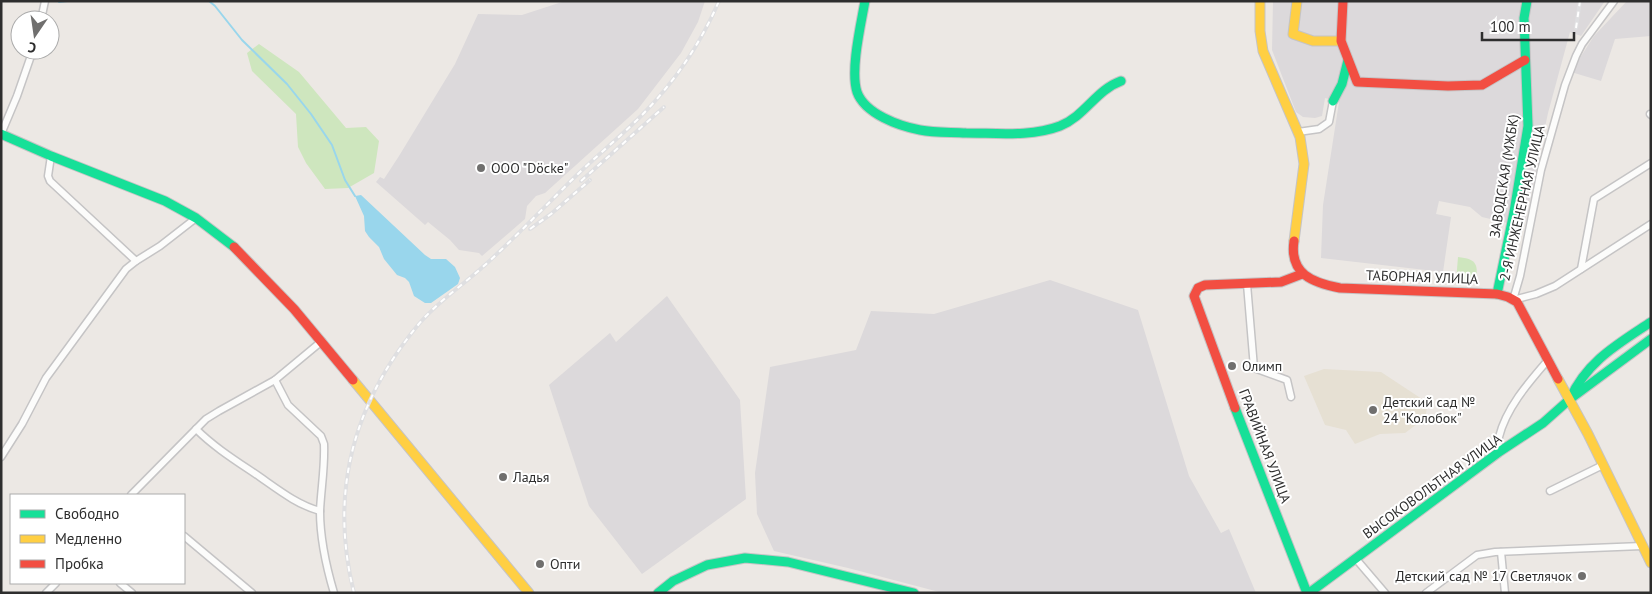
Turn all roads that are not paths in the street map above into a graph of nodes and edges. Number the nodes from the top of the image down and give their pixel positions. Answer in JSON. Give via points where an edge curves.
{"nodes":[{"id":1,"x":865,"y":1,"type":"edge"},
{"id":2,"x":1260,"y":1,"type":"edge"},
{"id":3,"x":1297,"y":1,"type":"edge"},
{"id":4,"x":1343,"y":1,"type":"edge"},
{"id":5,"x":1527,"y":1,"type":"edge"},
{"id":6,"x":1612,"y":4,"type":"edge"},
{"id":7,"x":1341,"y":41,"type":"junction"},
{"id":8,"x":30,"y":60,"type":"edge"},
{"id":9,"x":1348,"y":60,"type":"junction"},
{"id":10,"x":1525,"y":60,"type":"junction"},
{"id":11,"x":1122,"y":80,"type":"dead end"},
{"id":12,"x":1333,"y":100,"type":"joint"},
{"id":13,"x":1298,"y":132,"type":"junction"},
{"id":14,"x":1,"y":134,"type":"edge"},
{"id":15,"x":51,"y":156,"type":"junction"},
{"id":16,"x":1651,"y":163,"type":"edge"},
{"id":17,"x":196,"y":218,"type":"junction"},
{"id":18,"x":1651,"y":224,"type":"edge"},
{"id":19,"x":136,"y":260,"type":"junction"},
{"id":20,"x":1581,"y":269,"type":"junction"},
{"id":21,"x":1302,"y":274,"type":"junction"},
{"id":22,"x":1247,"y":284,"type":"junction"},
{"id":23,"x":1497,"y":294,"type":"junction"},
{"id":24,"x":1513,"y":300,"type":"junction"},
{"id":25,"x":1651,"y":322,"type":"edge"},
{"id":26,"x":1651,"y":339,"type":"edge"},
{"id":27,"x":322,"y":341,"type":"junction"},
{"id":28,"x":1548,"y":360,"type":"junction"},
{"id":29,"x":274,"y":380,"type":"junction"},
{"id":30,"x":1291,"y":397,"type":"dead end"},
{"id":31,"x":1570,"y":399,"type":"junction"},
{"id":32,"x":196,"y":429,"type":"junction"},
{"id":33,"x":1499,"y":452,"type":"junction"},
{"id":34,"x":1,"y":457,"type":"edge"},
{"id":35,"x":1603,"y":465,"type":"junction"},
{"id":36,"x":1550,"y":491,"type":"dead end"},
{"id":37,"x":134,"y":494,"type":"edge"},
{"id":38,"x":320,"y":511,"type":"junction"},
{"id":39,"x":185,"y":537,"type":"edge"},
{"id":40,"x":1642,"y":546,"type":"junction"},
{"id":41,"x":1501,"y":552,"type":"junction"},
{"id":42,"x":1356,"y":559,"type":"junction"},
{"id":43,"x":1651,"y":563,"type":"edge"},
{"id":44,"x":55,"y":584,"type":"edge"},
{"id":45,"x":121,"y":584,"type":"edge"},
{"id":46,"x":46,"y":593,"type":"edge"},
{"id":47,"x":132,"y":593,"type":"edge"},
{"id":48,"x":252,"y":593,"type":"edge"},
{"id":49,"x":334,"y":593,"type":"edge"},
{"id":50,"x":529,"y":593,"type":"edge"},
{"id":51,"x":658,"y":593,"type":"edge"},
{"id":52,"x":914,"y":593,"type":"edge"},
{"id":53,"x":1308,"y":593,"type":"edge"},
{"id":54,"x":1385,"y":593,"type":"edge"},
{"id":55,"x":1426,"y":593,"type":"edge"},
{"id":56,"x":1506,"y":593,"type":"edge"}],
"edges":[{"from":1,"to":11,"type":"street","via":[[856,90],[861,100],[878,114],[904,126],[941,132],[1012,134],[1038,131],[1071,122],[1109,85]]},
{"from":2,"to":13,"type":"street","via":[[1263,51]]},
{"from":3,"to":7,"type":"street","via":[[1293,34],[1313,41]]},
{"from":4,"to":7,"type":"street"},
{"from":5,"to":10,"type":"street","name":"ЗАВОДСКАЯ (МЖБК)"},
{"from":6,"to":24,"type":"street","name":"2-Я ИНЖЕНЕРНАЯ УЛИЦА","via":[[1582,44],[1565,84],[1541,170]]},
{"from":7,"to":9,"type":"street"},
{"from":8,"to":14,"type":"street"},
{"from":9,"to":10,"type":"street","via":[[1357,82],[1448,86],[1482,85]]},
{"from":9,"to":12,"type":"street","via":[[1342,84]]},
{"from":10,"to":23,"type":"street","name":"ЗАВОДСКАЯ (МЖБК)","via":[[1528,126]]},
{"from":12,"to":13,"type":"street","via":[[1329,122],[1319,129]]},
{"from":13,"to":21,"type":"street","via":[[1304,164],[1293,258]]},
{"from":14,"to":15,"type":"street"},
{"from":15,"to":17,"type":"street","via":[[148,194]]},
{"from":15,"to":19,"type":"street","via":[[50,181]]},
{"from":16,"to":20,"type":"street","via":[[1594,199]]},
{"from":17,"to":19,"type":"street"},
{"from":17,"to":27,"type":"street","via":[[240,253]]},
{"from":18,"to":20,"type":"street"},
{"from":19,"to":34,"type":"street","via":[[46,378]]},
{"from":20,"to":24,"type":"street","via":[[1555,286]]},
{"from":21,"to":22,"type":"street","via":[[1280,282]]},
{"from":21,"to":23,"type":"street","name":"ТАБОРНАЯ УЛИЦА","via":[[1315,283],[1340,288]]},
{"from":22,"to":30,"type":"street","via":[[1254,368],[1287,380]]},
{"from":22,"to":53,"type":"street","name":"ГРАВИЙНАЯ УЛИЦА","via":[[1205,285],[1194,292],[1195,302]]},
{"from":23,"to":24,"type":"street","name":"ТАБОРНАЯ УЛИЦА"},
{"from":24,"to":28,"type":"street","name":"2-Я ИНЖЕНЕРНАЯ УЛИЦА","via":[[1520,306]]},
{"from":25,"to":31,"type":"street","name":"ВЫСОКОВОЛЬТНАЯ УЛИЦА","via":[[1593,366],[1576,384]]},
{"from":26,"to":31,"type":"street","name":"ВЫСОКОВОЛЬТНАЯ УЛИЦА"},
{"from":27,"to":29,"type":"street"},
{"from":27,"to":50,"type":"street"},
{"from":28,"to":31,"type":"street","name":"2-Я ИНЖЕНЕРНАЯ УЛИЦА"},
{"from":28,"to":33,"type":"street","via":[[1509,411],[1499,437]]},
{"from":29,"to":32,"type":"street","via":[[218,411]]},
{"from":29,"to":38,"type":"street","via":[[288,405],[321,436],[324,444]]},
{"from":31,"to":33,"type":"street","name":"ВЫСОКОВОЛЬТНАЯ УЛИЦА","via":[[1543,423]]},
{"from":31,"to":35,"type":"street","name":"2-Я ИНЖЕНЕРНАЯ УЛИЦА"},
{"from":32,"to":37,"type":"street"},
{"from":32,"to":38,"type":"street","via":[[224,453],[295,501]]},
{"from":33,"to":42,"type":"street","name":"ВЫСОКОВОЛЬТНАЯ УЛИЦА"},
{"from":35,"to":36,"type":"street"},
{"from":35,"to":40,"type":"street","name":"2-Я ИНЖЕНЕРНАЯ УЛИЦА"},
{"from":38,"to":49,"type":"street","via":[[324,552]]},
{"from":39,"to":48,"type":"street"},
{"from":40,"to":41,"type":"street"},
{"from":40,"to":43,"type":"street","name":"2-Я ИНЖЕНЕРНАЯ УЛИЦА"},
{"from":41,"to":55,"type":"street","via":[[1478,555]]},
{"from":41,"to":56,"type":"street"},
{"from":42,"to":53,"type":"street","name":"ВЫСОКОВОЛЬТНАЯ УЛИЦА"},
{"from":42,"to":54,"type":"street"},
{"from":44,"to":46,"type":"street"},
{"from":45,"to":47,"type":"street"},
{"from":51,"to":52,"type":"street","via":[[673,581],[707,565],[746,558],[788,562]]}]}
